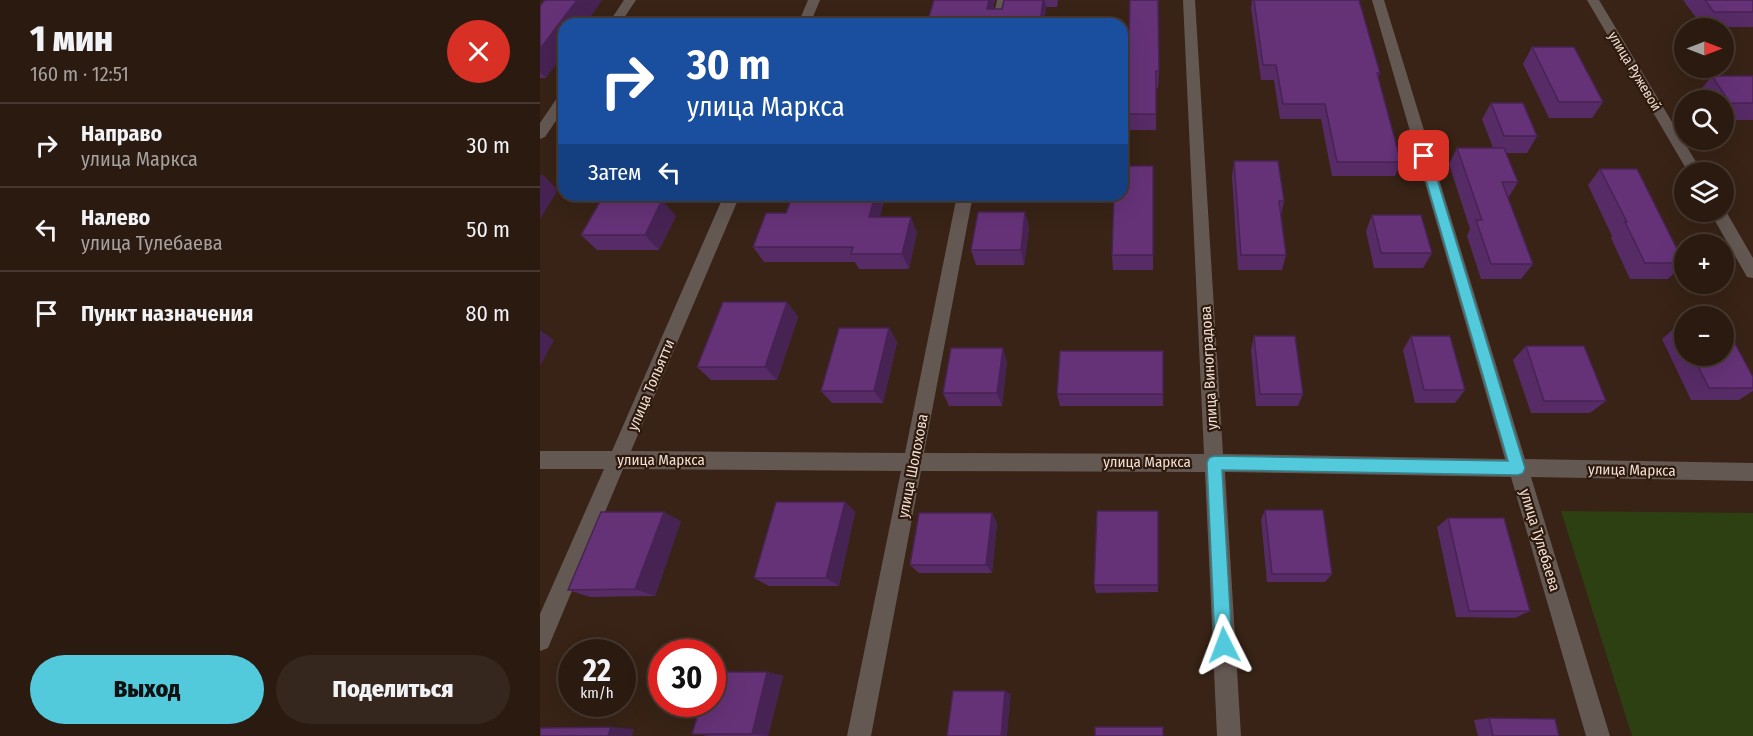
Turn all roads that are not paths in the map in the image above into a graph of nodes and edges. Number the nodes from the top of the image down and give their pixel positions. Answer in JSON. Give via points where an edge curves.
{"nodes":[{"id":1,"x":630,"y":0,"type":"edge"},
{"id":2,"x":814,"y":0,"type":"edge"},
{"id":3,"x":1003,"y":0,"type":"edge"},
{"id":4,"x":1189,"y":0,"type":"edge"},
{"id":5,"x":1378,"y":0,"type":"edge"},
{"id":6,"x":1593,"y":0,"type":"edge"},
{"id":7,"x":618,"y":18,"type":"edge"},
{"id":8,"x":806,"y":18,"type":"edge"},
{"id":9,"x":999,"y":18,"type":"edge"},
{"id":10,"x":558,"y":107,"type":"edge"},
{"id":11,"x":540,"y":134,"type":"edge"},
{"id":12,"x":1689,"y":162,"type":"edge"},
{"id":13,"x":729,"y":201,"type":"edge"},
{"id":14,"x":964,"y":201,"type":"edge"},
{"id":15,"x":1724,"y":222,"type":"edge"},
{"id":16,"x":1753,"y":272,"type":"edge"},
{"id":17,"x":620,"y":459,"type":"junction"},
{"id":18,"x":540,"y":460,"type":"edge"},
{"id":19,"x":914,"y":462,"type":"junction"},
{"id":20,"x":1214,"y":463,"type":"junction"},
{"id":21,"x":1518,"y":468,"type":"junction"},
{"id":22,"x":1753,"y":472,"type":"edge"},
{"id":23,"x":540,"y":640,"type":"edge"},
{"id":24,"x":860,"y":736,"type":"edge"},
{"id":25,"x":1228,"y":736,"type":"edge"},
{"id":26,"x":1598,"y":736,"type":"edge"}],
"edges":[{"from":1,"to":7,"type":"street"},
{"from":2,"to":8,"type":"street"},
{"from":3,"to":9,"type":"street"},
{"from":4,"to":20,"type":"street","name":"улица Виноградова"},
{"from":5,"to":21,"type":"street","name":"улица Тулебаева"},
{"from":6,"to":12,"type":"street","name":"улица Ружевой"},
{"from":10,"to":11,"type":"street"},
{"from":13,"to":17,"type":"street","name":"улица Тольятти"},
{"from":14,"to":19,"type":"street","name":"улица Шолохова"},
{"from":15,"to":16,"type":"street"},
{"from":17,"to":18,"type":"street","name":"улица Маркса"},
{"from":17,"to":19,"type":"street","name":"улица Маркса"},
{"from":17,"to":23,"type":"street","name":"улица Тольятти"},
{"from":19,"to":20,"type":"street","name":"улица Маркса"},
{"from":19,"to":24,"type":"street","name":"улица Шолохова"},
{"from":20,"to":21,"type":"street","name":"улица Маркса"},
{"from":20,"to":25,"type":"street","name":"улица Виноградова"},
{"from":21,"to":22,"type":"street","name":"улица Маркса"},
{"from":21,"to":26,"type":"street","name":"улица Тулебаева"}]}
